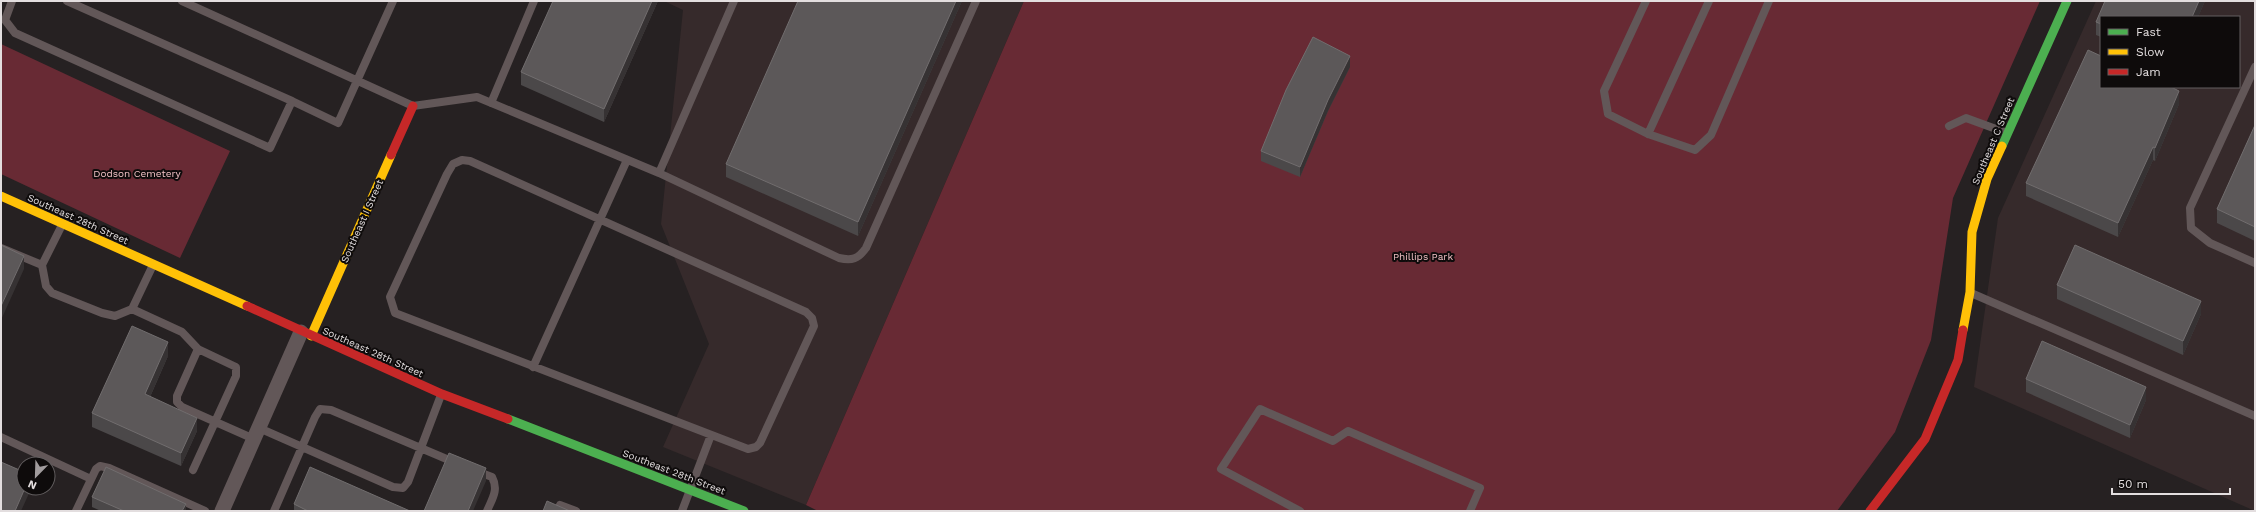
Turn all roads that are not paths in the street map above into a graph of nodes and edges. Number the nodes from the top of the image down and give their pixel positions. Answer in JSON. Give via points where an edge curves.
{"nodes":[{"id":1,"x":12,"y":1,"type":"edge"},
{"id":2,"x":67,"y":1,"type":"edge"},
{"id":3,"x":182,"y":1,"type":"edge"},
{"id":4,"x":393,"y":1,"type":"edge"},
{"id":5,"x":534,"y":1,"type":"edge"},
{"id":6,"x":734,"y":1,"type":"edge"},
{"id":7,"x":976,"y":1,"type":"edge"},
{"id":8,"x":1646,"y":1,"type":"edge"},
{"id":9,"x":1709,"y":1,"type":"edge"},
{"id":10,"x":1769,"y":1,"type":"edge"},
{"id":11,"x":2068,"y":1,"type":"edge"},
{"id":12,"x":2255,"y":67,"type":"edge"},
{"id":13,"x":358,"y":80,"type":"junction"},
{"id":14,"x":292,"y":101,"type":"junction"},
{"id":15,"x":490,"y":103,"type":"junction"},
{"id":16,"x":413,"y":106,"type":"junction"},
{"id":17,"x":1949,"y":126,"type":"dead end"},
{"id":18,"x":2008,"y":133,"type":"junction"},
{"id":19,"x":1648,"y":134,"type":"junction"},
{"id":20,"x":627,"y":160,"type":"junction"},
{"id":21,"x":659,"y":173,"type":"junction"},
{"id":22,"x":1,"y":196,"type":"edge"},
{"id":23,"x":600,"y":220,"type":"junction"},
{"id":24,"x":62,"y":224,"type":"junction"},
{"id":25,"x":1,"y":248,"type":"edge"},
{"id":26,"x":2255,"y":264,"type":"edge"},
{"id":27,"x":42,"y":265,"type":"junction"},
{"id":28,"x":152,"y":265,"type":"junction"},
{"id":29,"x":1970,"y":292,"type":"junction"},
{"id":30,"x":132,"y":310,"type":"junction"},
{"id":31,"x":306,"y":334,"type":"junction"},
{"id":32,"x":198,"y":348,"type":"junction"},
{"id":33,"x":533,"y":367,"type":"junction"},
{"id":34,"x":442,"y":394,"type":"junction"},
{"id":35,"x":2255,"y":416,"type":"edge"},
{"id":36,"x":214,"y":422,"type":"junction"},
{"id":37,"x":256,"y":433,"type":"junction"},
{"id":38,"x":711,"y":435,"type":"junction"},
{"id":39,"x":1,"y":437,"type":"edge"},
{"id":40,"x":302,"y":447,"type":"junction"},
{"id":41,"x":421,"y":450,"type":"junction"},
{"id":42,"x":193,"y":470,"type":"dead end"},
{"id":43,"x":91,"y":480,"type":"junction"},
{"id":44,"x":690,"y":489,"type":"junction"},
{"id":45,"x":560,"y":505,"type":"edge"},
{"id":46,"x":76,"y":511,"type":"edge"},
{"id":47,"x":205,"y":511,"type":"edge"},
{"id":48,"x":222,"y":511,"type":"edge"},
{"id":49,"x":274,"y":511,"type":"edge"},
{"id":50,"x":487,"y":511,"type":"edge"},
{"id":51,"x":576,"y":511,"type":"edge"},
{"id":52,"x":682,"y":511,"type":"edge"},
{"id":53,"x":744,"y":511,"type":"edge"},
{"id":54,"x":1300,"y":511,"type":"edge"},
{"id":55,"x":1470,"y":511,"type":"edge"},
{"id":56,"x":1870,"y":511,"type":"edge"}],
"edges":[{"from":1,"to":14,"type":"lane","via":[[5,20],[16,33],[270,148]]},
{"from":2,"to":14,"type":"lane"},
{"from":3,"to":13,"type":"lane"},
{"from":4,"to":13,"type":"lane"},
{"from":5,"to":15,"type":"lane"},
{"from":6,"to":21,"type":"lane"},
{"from":7,"to":21,"type":"lane","via":[[866,248],[859,258],[839,258]]},
{"from":8,"to":19,"type":"lane","via":[[1604,91],[1608,114]]},
{"from":9,"to":19,"type":"lane"},
{"from":10,"to":19,"type":"lane","via":[[1711,134],[1695,150]]},
{"from":11,"to":18,"type":"street","name":"Southeast C Street"},
{"from":12,"to":26,"type":"lane","via":[[2190,208],[2191,228],[2210,243]]},
{"from":13,"to":14,"type":"lane","via":[[338,123]]},
{"from":13,"to":16,"type":"lane"},
{"from":15,"to":16,"type":"lane","via":[[477,97]]},
{"from":15,"to":20,"type":"lane"},
{"from":16,"to":31,"type":"street","name":"Southeast I Street"},
{"from":17,"to":18,"type":"lane","via":[[1966,118]]},
{"from":18,"to":29,"type":"street","name":"Southeast C Street","via":[[1987,179],[1972,232]]},
{"from":20,"to":21,"type":"lane"},
{"from":20,"to":23,"type":"lane"},
{"from":22,"to":24,"type":"street","name":"Southeast 28th Street"},
{"from":23,"to":33,"type":"lane"},
{"from":23,"to":33,"type":"lane","via":[[470,161],[462,160],[454,164],[448,174],[390,297],[395,313],[403,317]]},
{"from":23,"to":38,"type":"lane","via":[[806,312],[812,318],[814,326],[760,443],[748,449]]},
{"from":24,"to":27,"type":"lane"},
{"from":24,"to":28,"type":"street","name":"Southeast 28th Street"},
{"from":25,"to":27,"type":"lane"},
{"from":27,"to":30,"type":"lane","via":[[46,286],[52,293],[115,316]]},
{"from":28,"to":30,"type":"lane"},
{"from":28,"to":31,"type":"street","name":"Southeast 28th Street"},
{"from":29,"to":35,"type":"lane"},
{"from":29,"to":56,"type":"street","name":"Southeast C Street","via":[[1958,360],[1925,439]]},
{"from":30,"to":32,"type":"lane","via":[[182,332]]},
{"from":31,"to":34,"type":"street","name":"Southeast 28th Street"},
{"from":31,"to":37,"type":"street","name":"Southeast I Street"},
{"from":32,"to":36,"type":"lane","via":[[177,396],[177,402],[182,407]]},
{"from":32,"to":36,"type":"lane","via":[[236,367],[236,376]]},
{"from":33,"to":38,"type":"lane"},
{"from":34,"to":41,"type":"lane"},
{"from":34,"to":44,"type":"street","name":"Southeast 28th Street"},
{"from":36,"to":37,"type":"lane"},
{"from":36,"to":42,"type":"lane"},
{"from":37,"to":40,"type":"lane"},
{"from":37,"to":48,"type":"street","name":"Southeast I Street"},
{"from":38,"to":44,"type":"lane"},
{"from":39,"to":43,"type":"lane"},
{"from":40,"to":41,"type":"lane","via":[[320,409],[332,410]]},
{"from":40,"to":41,"type":"lane","via":[[393,487],[403,488]]},
{"from":40,"to":49,"type":"lane"},
{"from":41,"to":50,"type":"lane","via":[[492,477],[495,493]]},
{"from":43,"to":46,"type":"lane"},
{"from":43,"to":47,"type":"lane","via":[[100,466],[109,468]]},
{"from":44,"to":52,"type":"lane"},
{"from":44,"to":53,"type":"street","name":"Southeast 28th Street"},
{"from":45,"to":51,"type":"lane"},
{"from":54,"to":55,"type":"lane","via":[[1221,469],[1260,408],[1333,441],[1348,430],[1480,488]]}]}
